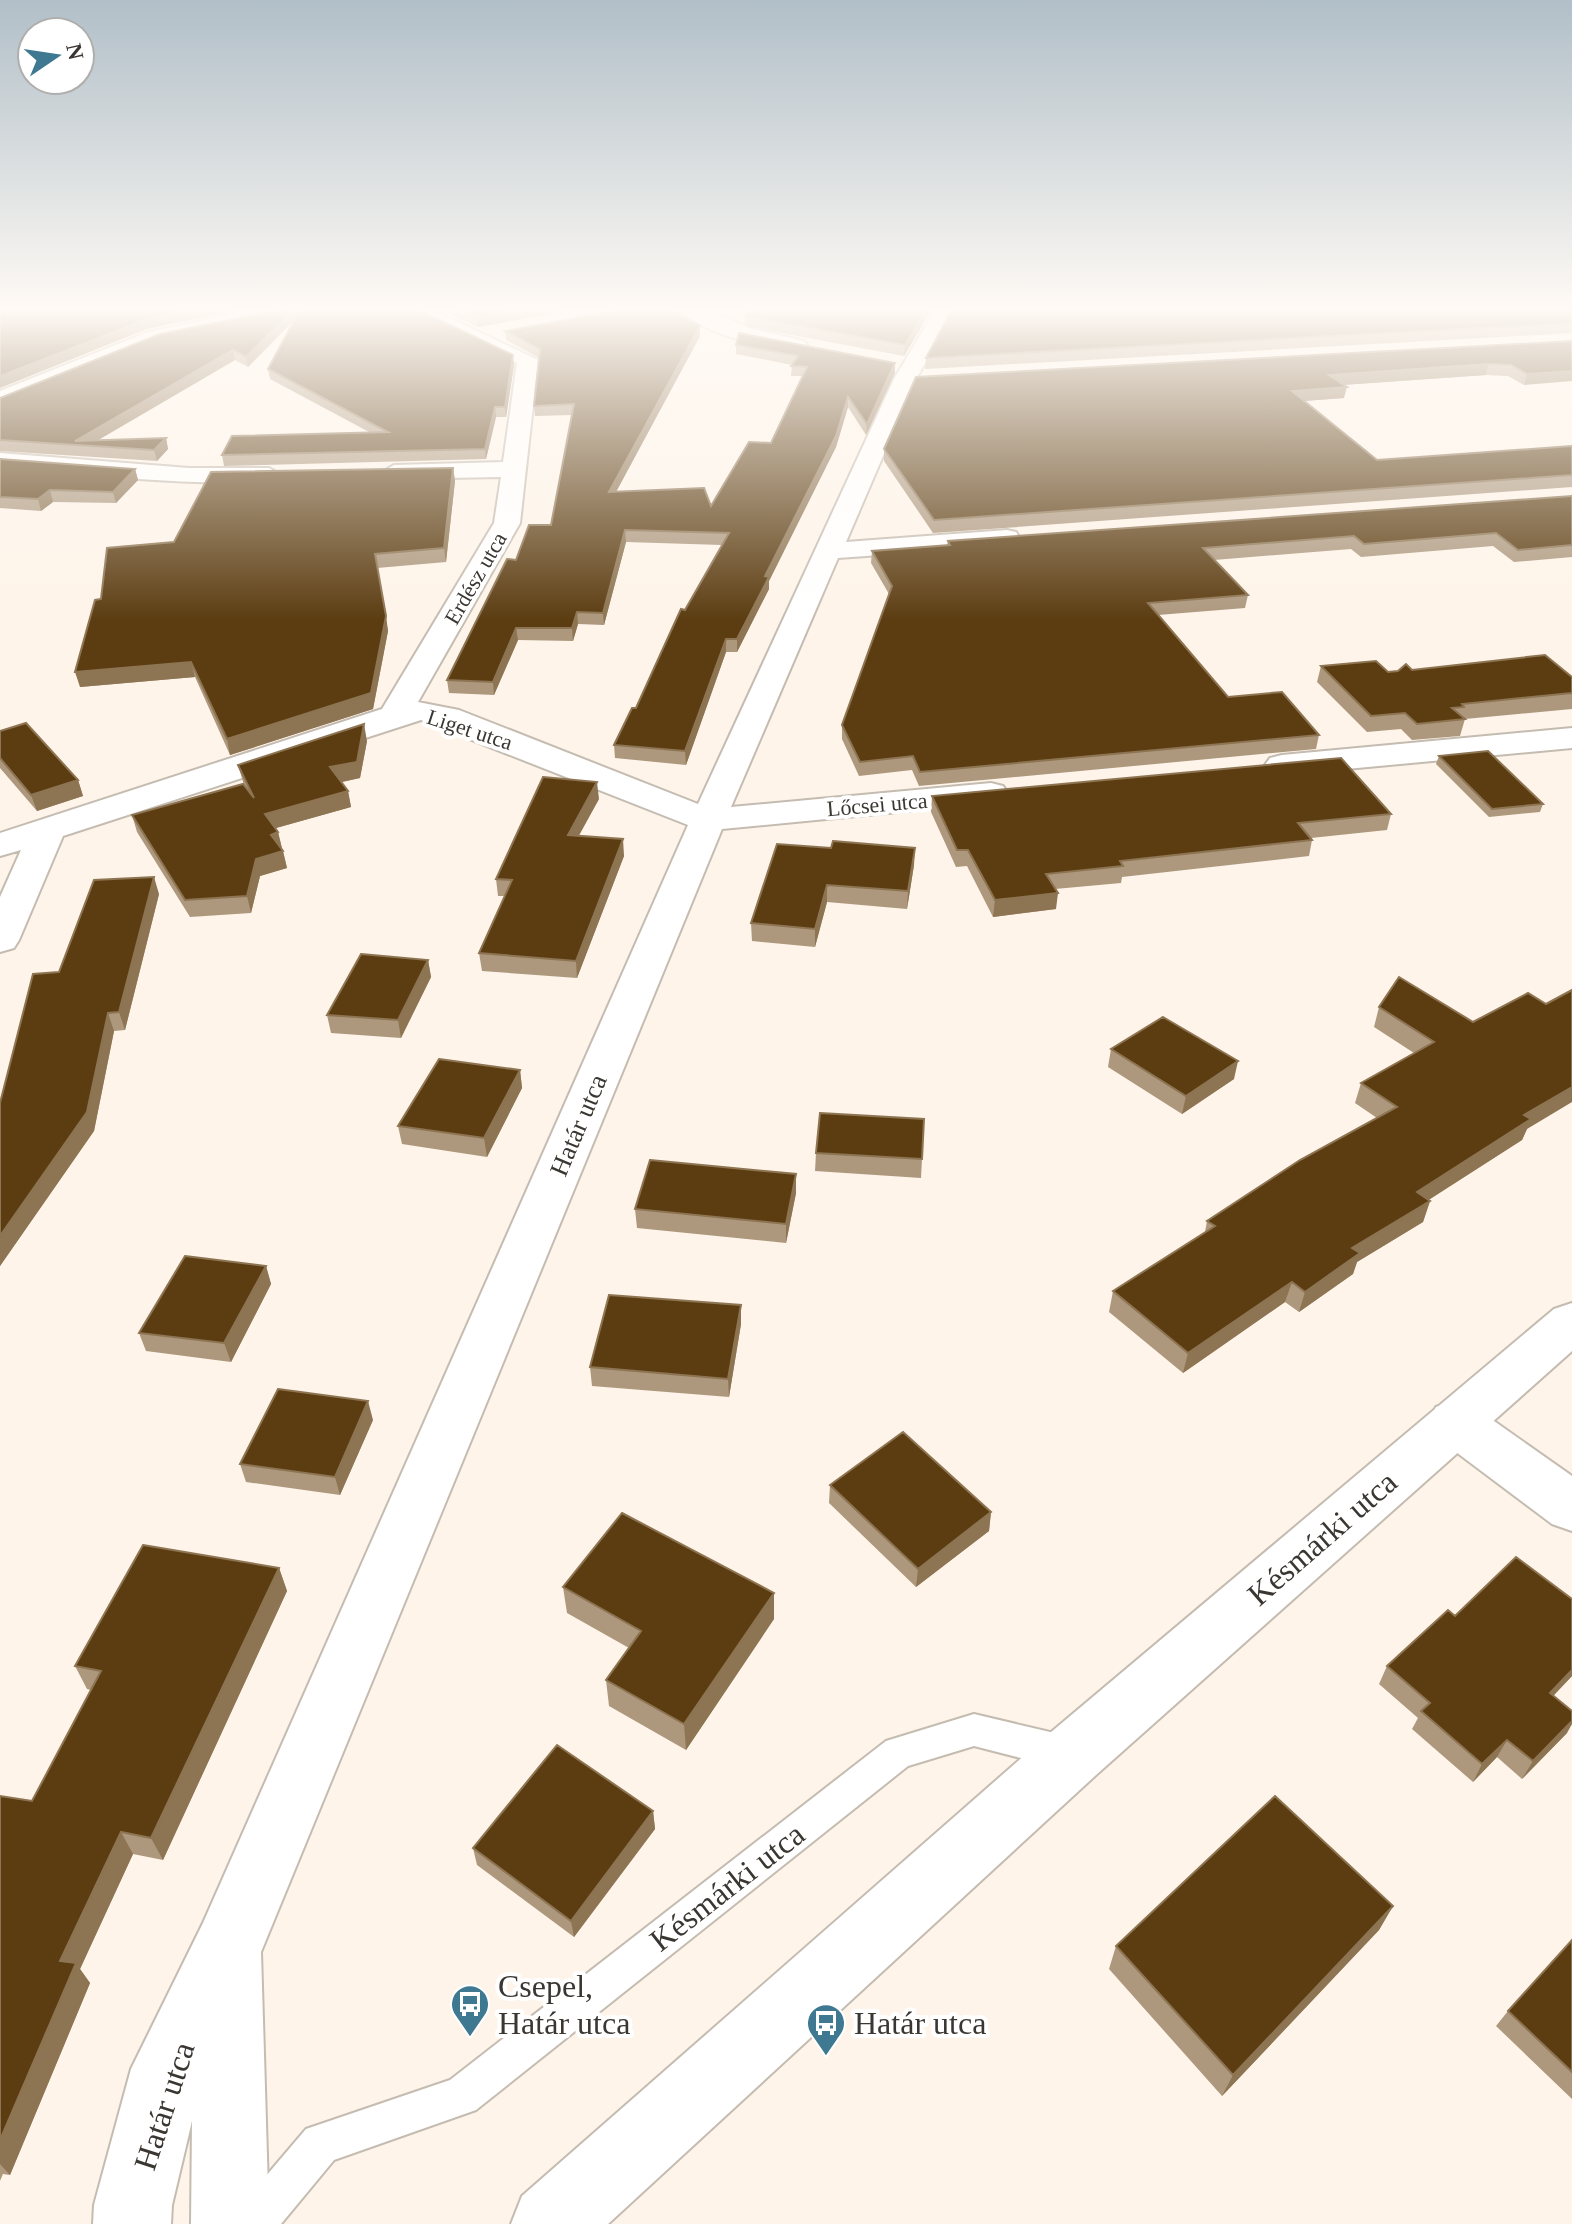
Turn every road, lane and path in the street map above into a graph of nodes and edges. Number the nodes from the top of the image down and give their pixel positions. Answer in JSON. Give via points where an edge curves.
{"nodes":[{"id":1,"x":522,"y":413,"type":"edge"},
{"id":2,"x":891,"y":413,"type":"edge"},
{"id":3,"x":0,"y":460,"type":"edge"},
{"id":4,"x":515,"y":469,"type":"junction"},
{"id":5,"x":376,"y":472,"type":"edge"},
{"id":6,"x":299,"y":474,"type":"edge"},
{"id":7,"x":1033,"y":536,"type":"edge"},
{"id":8,"x":827,"y":551,"type":"junction"},
{"id":9,"x":394,"y":716,"type":"junction"},
{"id":10,"x":1572,"y":738,"type":"edge"},
{"id":11,"x":1258,"y":768,"type":"edge"},
{"id":12,"x":1022,"y":790,"type":"edge"},
{"id":13,"x":708,"y":820,"type":"junction"},
{"id":14,"x":48,"y":830,"type":"junction"},
{"id":15,"x":0,"y":845,"type":"edge"},
{"id":16,"x":0,"y":940,"type":"edge"},
{"id":17,"x":1572,"y":1322,"type":"edge"},
{"id":18,"x":1455,"y":1422,"type":"junction"},
{"id":19,"x":1572,"y":1507,"type":"edge"},
{"id":20,"x":1073,"y":1754,"type":"junction"},
{"id":21,"x":228,"y":1948,"type":"junction"},
{"id":22,"x":132,"y":2224,"type":"edge"},
{"id":23,"x":230,"y":2224,"type":"edge"},
{"id":24,"x":253,"y":2224,"type":"edge"},
{"id":25,"x":550,"y":2224,"type":"edge"}],
"edges":[{"from":1,"to":4,"type":"street","name":"Erdész utca"},
{"from":2,"to":8,"type":"street","name":"Határ utca"},
{"from":3,"to":6,"type":"street","via":[[189,475]]},
{"from":4,"to":5,"type":"street"},
{"from":4,"to":9,"type":"street","name":"Erdész utca","via":[[507,523]]},
{"from":7,"to":8,"type":"street"},
{"from":8,"to":13,"type":"street","name":"Határ utca"},
{"from":9,"to":13,"type":"street","name":"Liget utca","via":[[421,711],[448,717]]},
{"from":9,"to":14,"type":"street","name":"Liget utca"},
{"from":10,"to":11,"type":"street"},
{"from":12,"to":13,"type":"street","name":"Lőcsei utca"},
{"from":13,"to":21,"type":"street","name":"Határ utca"},
{"from":14,"to":15,"type":"street","name":"Liget utca"},
{"from":14,"to":16,"type":"street"},
{"from":17,"to":18,"type":"street","name":"Késmárki utca"},
{"from":18,"to":19,"type":"street"},
{"from":18,"to":20,"type":"street","name":"Késmárki utca"},
{"from":20,"to":24,"type":"lane","name":"Késmárki utca","via":[[974,1730],[898,1753],[462,2096],[321,2144]]},
{"from":20,"to":25,"type":"street","name":"Késmárki utca"},
{"from":21,"to":22,"type":"street","name":"Határ utca","via":[[168,2069]]},
{"from":21,"to":23,"type":"street","name":"Határ utca"}]}
